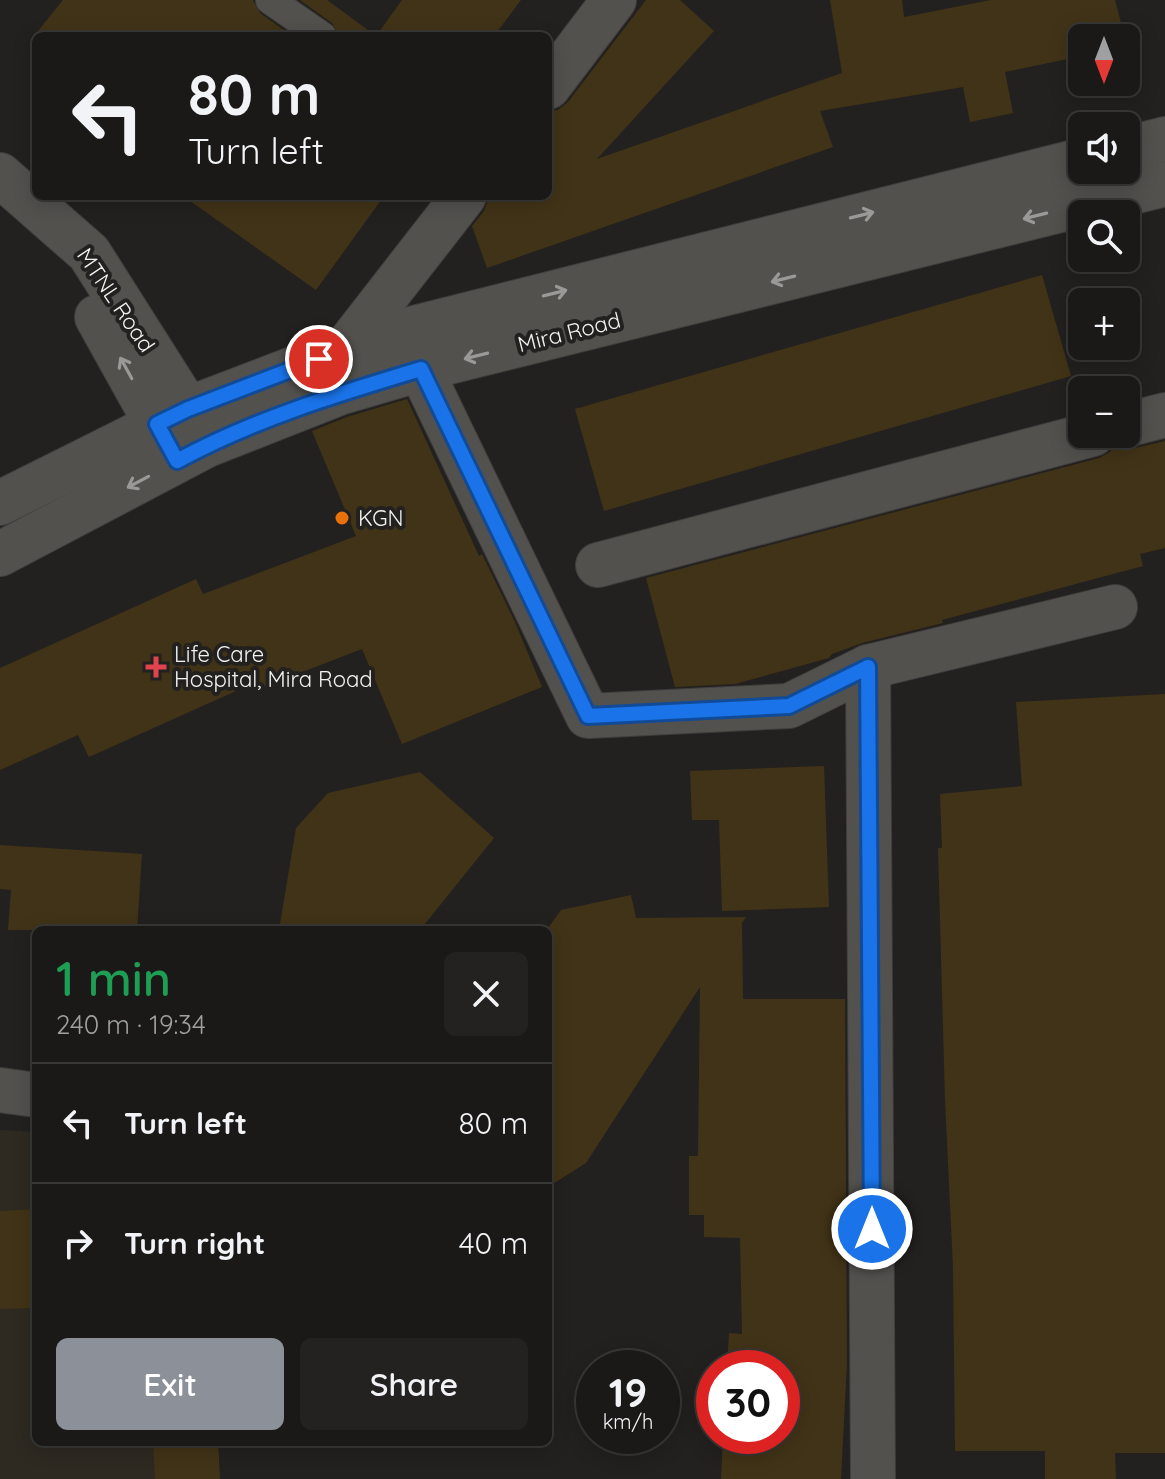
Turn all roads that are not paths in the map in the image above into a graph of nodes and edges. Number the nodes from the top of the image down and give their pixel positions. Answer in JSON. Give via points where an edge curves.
{"nodes":[{"id":1,"x":270,"y":0,"type":"edge"},
{"id":2,"x":614,"y":0,"type":"edge"},
{"id":3,"x":316,"y":32,"type":"edge"},
{"id":4,"x":552,"y":82,"type":"edge"},
{"id":5,"x":1165,"y":139,"type":"edge"},
{"id":6,"x":1140,"y":145,"type":"edge"},
{"id":7,"x":1068,"y":164,"type":"edge"},
{"id":8,"x":0,"y":175,"type":"edge"},
{"id":9,"x":1165,"y":184,"type":"edge"},
{"id":10,"x":461,"y":200,"type":"edge"},
{"id":11,"x":0,"y":207,"type":"edge"},
{"id":12,"x":402,"y":331,"type":"junction"},
{"id":13,"x":345,"y":349,"type":"junction"},
{"id":14,"x":421,"y":369,"type":"junction"},
{"id":15,"x":339,"y":393,"type":"junction"},
{"id":16,"x":1165,"y":415,"type":"edge"},
{"id":17,"x":1140,"y":421,"type":"edge"},
{"id":18,"x":182,"y":435,"type":"junction"},
{"id":19,"x":1068,"y":441,"type":"edge"},
{"id":20,"x":0,"y":503,"type":"edge"},
{"id":21,"x":0,"y":554,"type":"edge"},
{"id":22,"x":598,"y":565,"type":"dead end"},
{"id":23,"x":1115,"y":607,"type":"dead end"},
{"id":24,"x":868,"y":667,"type":"junction"},
{"id":25,"x":0,"y":1090,"type":"edge"},
{"id":26,"x":32,"y":1094,"type":"edge"},
{"id":27,"x":873,"y":1479,"type":"edge"}],
"edges":[{"from":1,"to":3,"type":"lane"},
{"from":2,"to":4,"type":"street"},
{"from":5,"to":6,"type":"street"},
{"from":12,"to":7,"type":"street","name":"Mira Road","one_way":true},
{"from":8,"to":18,"type":"street","name":"MTNL Road","via":[[89,253]]},
{"from":9,"to":14,"type":"street","name":"Mira Road","one_way":true},
{"from":10,"to":13,"type":"street"},
{"from":18,"to":11,"type":"street","name":"MTNL Road","one_way":true,"via":[[81,288],[52,252]]},
{"from":12,"to":13,"type":"street","name":"Mira Road"},
{"from":12,"to":14,"type":"street"},
{"from":13,"to":15,"type":"street"},
{"from":13,"to":18,"type":"street","name":"Mira Road"},
{"from":14,"to":15,"type":"street","name":"Mira Road"},
{"from":14,"to":24,"type":"street","via":[[588,716],[789,706]]},
{"from":15,"to":18,"type":"street","name":"Mira Road"},
{"from":16,"to":17,"type":"street"},
{"from":18,"to":20,"type":"street","name":"Mira Road"},
{"from":18,"to":21,"type":"street","name":"Mira Road","one_way":true},
{"from":19,"to":22,"type":"street"},
{"from":23,"to":24,"type":"street"},
{"from":24,"to":27,"type":"street"},
{"from":25,"to":26,"type":"street"}]}
